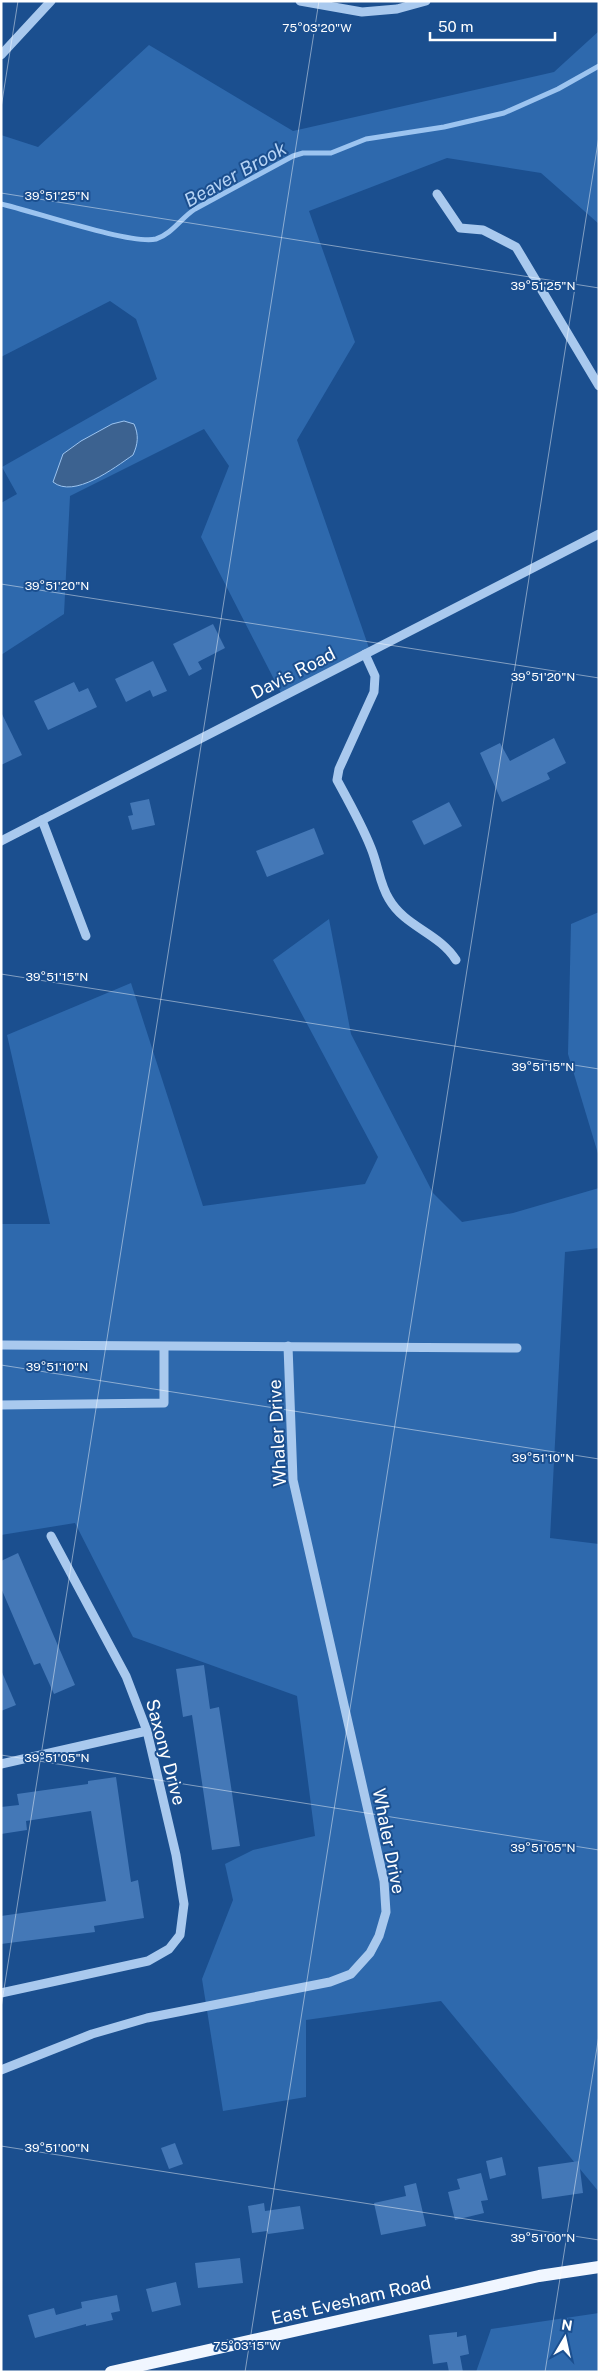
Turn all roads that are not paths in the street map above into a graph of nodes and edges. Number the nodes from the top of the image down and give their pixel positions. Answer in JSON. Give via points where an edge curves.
{"nodes":[{"id":1,"x":51,"y":1,"type":"edge"},
{"id":2,"x":300,"y":1,"type":"edge"},
{"id":3,"x":426,"y":1,"type":"edge"},
{"id":4,"x":1,"y":55,"type":"edge"},
{"id":5,"x":437,"y":194,"type":"dead end"},
{"id":6,"x":599,"y":386,"type":"edge"},
{"id":7,"x":599,"y":534,"type":"edge"},
{"id":8,"x":365,"y":654,"type":"junction"},
{"id":9,"x":42,"y":820,"type":"junction"},
{"id":10,"x":1,"y":841,"type":"edge"},
{"id":11,"x":86,"y":936,"type":"dead end"},
{"id":12,"x":456,"y":960,"type":"dead end"},
{"id":13,"x":1,"y":1345,"type":"edge"},
{"id":14,"x":288,"y":1346,"type":"junction"},
{"id":15,"x":164,"y":1347,"type":"junction"},
{"id":16,"x":516,"y":1348,"type":"dead end"},
{"id":17,"x":1,"y":1405,"type":"edge"},
{"id":18,"x":51,"y":1536,"type":"dead end"},
{"id":19,"x":147,"y":1731,"type":"junction"},
{"id":20,"x":1,"y":1764,"type":"edge"},
{"id":21,"x":1,"y":1993,"type":"edge"},
{"id":22,"x":1,"y":2070,"type":"edge"},
{"id":23,"x":599,"y":2267,"type":"edge"},
{"id":24,"x":111,"y":2372,"type":"edge"}],
"edges":[{"from":1,"to":4,"type":"street"},
{"from":2,"to":3,"type":"street","via":[[362,12],[397,9]]},
{"from":5,"to":6,"type":"street","via":[[460,228],[483,230],[516,247]]},
{"from":7,"to":8,"type":"street","name":"Davis Road"},
{"from":8,"to":9,"type":"street","name":"Davis Road"},
{"from":8,"to":12,"type":"street","via":[[375,676],[374,692],[337,780],[371,848],[388,898],[401,915],[450,950]]},
{"from":9,"to":10,"type":"street","name":"Davis Road"},
{"from":9,"to":11,"type":"street"},
{"from":13,"to":15,"type":"street"},
{"from":14,"to":15,"type":"street"},
{"from":14,"to":16,"type":"street"},
{"from":14,"to":22,"type":"street","name":"Whaler Drive","via":[[293,1480],[384,1882],[386,1912],[379,1936],[370,1953],[351,1974],[330,1982],[147,2018],[92,2034]]},
{"from":15,"to":17,"type":"street","via":[[164,1403]]},
{"from":18,"to":19,"type":"street","name":"Saxony Drive","via":[[126,1676]]},
{"from":19,"to":20,"type":"street"},
{"from":19,"to":21,"type":"street","name":"Saxony Drive","via":[[184,1904],[180,1935],[169,1949],[148,1961]]},
{"from":23,"to":24,"type":"main road","name":"East Evesham Road","via":[[539,2276]]}]}
